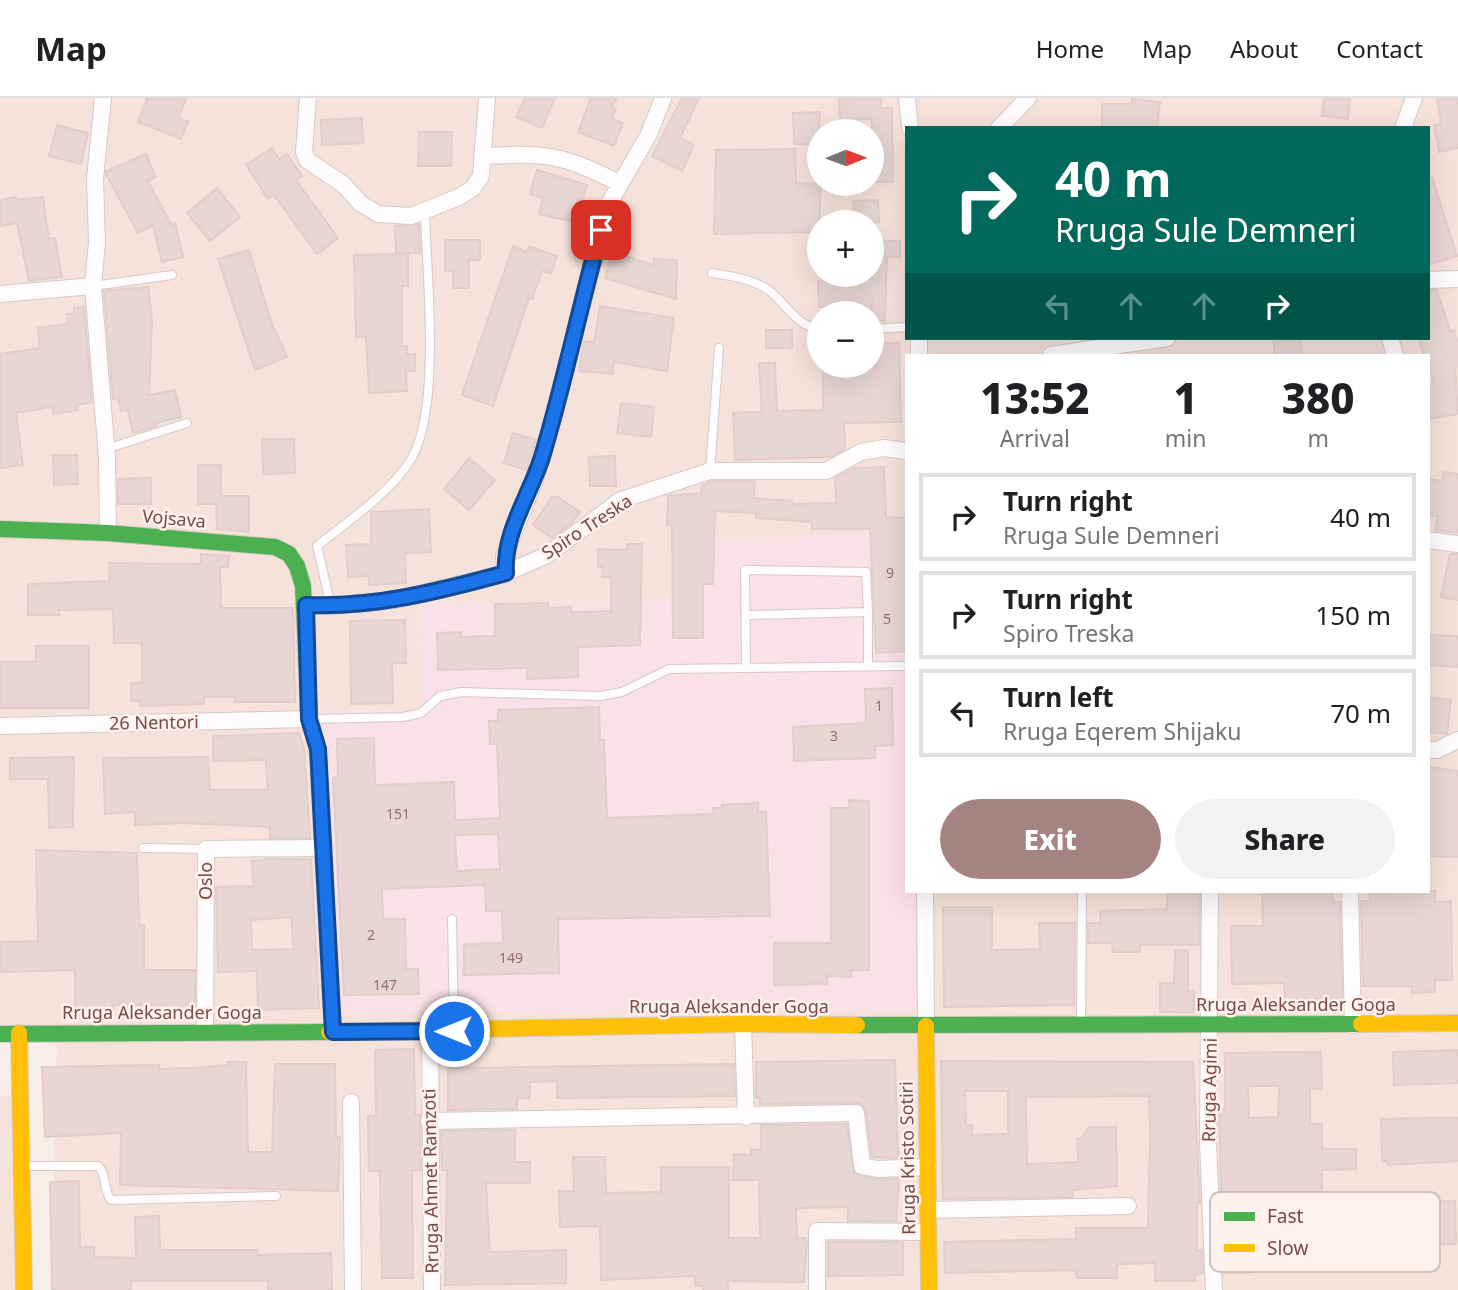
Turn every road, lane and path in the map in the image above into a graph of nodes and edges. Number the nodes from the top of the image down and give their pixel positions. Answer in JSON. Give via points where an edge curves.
{"nodes":[{"id":1,"x":103,"y":98,"type":"edge"},
{"id":2,"x":308,"y":98,"type":"edge"},
{"id":3,"x":487,"y":98,"type":"edge"},
{"id":4,"x":663,"y":98,"type":"edge"},
{"id":5,"x":907,"y":98,"type":"edge"},
{"id":6,"x":1028,"y":98,"type":"edge"},
{"id":7,"x":1414,"y":98,"type":"edge"},
{"id":8,"x":910,"y":126,"type":"edge"},
{"id":9,"x":1001,"y":126,"type":"edge"},
{"id":10,"x":1404,"y":126,"type":"edge"},
{"id":11,"x":483,"y":156,"type":"junction"},
{"id":12,"x":619,"y":183,"type":"junction"},
{"id":13,"x":425,"y":211,"type":"junction"},
{"id":14,"x":712,"y":273,"type":"dead end"},
{"id":15,"x":172,"y":275,"type":"dead end"},
{"id":16,"x":1458,"y":279,"type":"edge"},
{"id":17,"x":1430,"y":280,"type":"edge"},
{"id":18,"x":93,"y":286,"type":"junction"},
{"id":19,"x":0,"y":295,"type":"edge"},
{"id":20,"x":807,"y":326,"type":"edge"},
{"id":21,"x":905,"y":327,"type":"edge"},
{"id":22,"x":884,"y":328,"type":"edge"},
{"id":23,"x":1153,"y":340,"type":"edge"},
{"id":24,"x":719,"y":348,"type":"dead end"},
{"id":25,"x":1058,"y":354,"type":"edge"},
{"id":26,"x":187,"y":423,"type":"dead end"},
{"id":27,"x":106,"y":449,"type":"junction"},
{"id":28,"x":905,"y":450,"type":"edge"},
{"id":29,"x":710,"y":471,"type":"junction"},
{"id":30,"x":0,"y":529,"type":"edge"},
{"id":31,"x":107,"y":533,"type":"junction"},
{"id":32,"x":1430,"y":540,"type":"edge"},
{"id":33,"x":1458,"y":544,"type":"edge"},
{"id":34,"x":506,"y":573,"type":"junction"},
{"id":35,"x":306,"y":605,"type":"junction"},
{"id":36,"x":331,"y":606,"type":"junction"},
{"id":37,"x":868,"y":612,"type":"junction"},
{"id":38,"x":747,"y":615,"type":"junction"},
{"id":39,"x":868,"y":666,"type":"junction"},
{"id":40,"x":905,"y":666,"type":"edge"},
{"id":41,"x":746,"y":668,"type":"junction"},
{"id":42,"x":309,"y":719,"type":"junction"},
{"id":43,"x":0,"y":726,"type":"edge"},
{"id":44,"x":1458,"y":740,"type":"edge"},
{"id":45,"x":1430,"y":750,"type":"edge"},
{"id":46,"x":143,"y":848,"type":"dead end"},
{"id":47,"x":325,"y":848,"type":"junction"},
{"id":48,"x":206,"y":849,"type":"junction"},
{"id":49,"x":925,"y":893,"type":"edge"},
{"id":50,"x":1082,"y":893,"type":"edge"},
{"id":51,"x":1210,"y":893,"type":"edge"},
{"id":52,"x":1350,"y":893,"type":"edge"},
{"id":53,"x":452,"y":919,"type":"dead end"},
{"id":54,"x":1458,"y":1023,"type":"edge"},
{"id":55,"x":743,"y":1024,"type":"junction"},
{"id":56,"x":1211,"y":1025,"type":"junction"},
{"id":57,"x":1353,"y":1025,"type":"junction"},
{"id":58,"x":926,"y":1026,"type":"junction"},
{"id":59,"x":1081,"y":1027,"type":"junction"},
{"id":60,"x":430,"y":1031,"type":"junction"},
{"id":61,"x":454,"y":1031,"type":"junction"},
{"id":62,"x":205,"y":1032,"type":"junction"},
{"id":63,"x":333,"y":1032,"type":"junction"},
{"id":64,"x":0,"y":1034,"type":"edge"},
{"id":65,"x":19,"y":1034,"type":"junction"},
{"id":66,"x":351,"y":1102,"type":"dead end"},
{"id":67,"x":746,"y":1117,"type":"junction"},
{"id":68,"x":429,"y":1121,"type":"junction"},
{"id":69,"x":21,"y":1166,"type":"junction"},
{"id":70,"x":928,"y":1167,"type":"junction"},
{"id":71,"x":1210,"y":1192,"type":"edge"},
{"id":72,"x":276,"y":1196,"type":"dead end"},
{"id":73,"x":1128,"y":1206,"type":"dead end"},
{"id":74,"x":928,"y":1210,"type":"junction"},
{"id":75,"x":928,"y":1232,"type":"junction"},
{"id":76,"x":1213,"y":1272,"type":"edge"},
{"id":77,"x":24,"y":1290,"type":"edge"},
{"id":78,"x":353,"y":1290,"type":"edge"},
{"id":79,"x":432,"y":1290,"type":"edge"},
{"id":80,"x":817,"y":1290,"type":"edge"},
{"id":81,"x":929,"y":1290,"type":"edge"},
{"id":82,"x":1214,"y":1290,"type":"edge"}],
"edges":[{"from":1,"to":18,"type":"street","via":[[95,179]]},
{"from":2,"to":13,"type":"street","via":[[307,160],[378,214],[411,216]]},
{"from":3,"to":11,"type":"street"},
{"from":4,"to":12,"type":"street","via":[[644,143]]},
{"from":5,"to":8,"type":"street"},
{"from":6,"to":9,"type":"street"},
{"from":7,"to":10,"type":"street"},
{"from":11,"to":12,"type":"street","via":[[538,153]]},
{"from":11,"to":13,"type":"street","via":[[481,176],[473,188]]},
{"from":12,"to":34,"type":"street","via":[[607,207],[539,468],[504,556]]},
{"from":13,"to":36,"type":"lane","via":[[432,328],[424,424],[409,463],[383,492],[317,546]]},
{"from":14,"to":20,"type":"lane","via":[[770,291]]},
{"from":15,"to":18,"type":"lane"},
{"from":16,"to":17,"type":"street"},
{"from":18,"to":19,"type":"street"},
{"from":18,"to":27,"type":"street"},
{"from":21,"to":22,"type":"lane"},
{"from":23,"to":25,"type":"street"},
{"from":24,"to":29,"type":"lane"},
{"from":26,"to":27,"type":"lane"},
{"from":27,"to":31,"type":"street"},
{"from":28,"to":29,"type":"street","name":"Spiro Treska","via":[[861,452],[826,471]]},
{"from":29,"to":34,"type":"street","name":"Spiro Treska","via":[[621,500],[547,555]]},
{"from":30,"to":31,"type":"main road","name":"Vojsava"},
{"from":31,"to":35,"type":"main road","name":"Vojsava","via":[[275,547],[289,554],[297,566]]},
{"from":32,"to":33,"type":"street"},
{"from":34,"to":36,"type":"street","name":"Spiro Treska","via":[[394,600]]},
{"from":35,"to":36,"type":"street","name":"Spiro Treska"},
{"from":35,"to":42,"type":"main road","name":"Vojsava"},
{"from":37,"to":38,"type":"lane"},
{"from":37,"to":38,"type":"lane","via":[[866,572],[745,570]]},
{"from":37,"to":39,"type":"lane"},
{"from":38,"to":41,"type":"lane"},
{"from":39,"to":40,"type":"lane"},
{"from":39,"to":41,"type":"lane"},
{"from":41,"to":42,"type":"lane","via":[[669,669],[622,692],[601,696],[462,692],[440,696],[421,713],[403,717]]},
{"from":42,"to":43,"type":"street","name":"26 Nentori"},
{"from":42,"to":47,"type":"main road","name":"Vojsava","via":[[318,749]]},
{"from":44,"to":45,"type":"street"},
{"from":46,"to":48,"type":"lane"},
{"from":47,"to":48,"type":"street","name":"Oslo"},
{"from":47,"to":63,"type":"main road","name":"Vojsava"},
{"from":48,"to":62,"type":"street","name":"Oslo"},
{"from":49,"to":58,"type":"street"},
{"from":50,"to":59,"type":"lane"},
{"from":51,"to":56,"type":"street","name":"Rruga Agimi"},
{"from":52,"to":57,"type":"street"},
{"from":53,"to":61,"type":"lane"},
{"from":54,"to":57,"type":"main road","name":"Rruga Aleksander Goga"},
{"from":55,"to":58,"type":"main road","name":"Rruga Aleksander Goga"},
{"from":55,"to":61,"type":"main road","name":"Rruga Aleksander Goga"},
{"from":55,"to":67,"type":"street"},
{"from":56,"to":57,"type":"main road","name":"Rruga Aleksander Goga"},
{"from":56,"to":59,"type":"main road","name":"Rruga Aleksander Goga"},
{"from":56,"to":71,"type":"street","name":"Rruga Agimi"},
{"from":58,"to":59,"type":"main road","name":"Rruga Aleksander Goga"},
{"from":58,"to":70,"type":"main road","name":"Rruga Kristo Sotiri"},
{"from":60,"to":61,"type":"main road","name":"Rruga Aleksander Goga"},
{"from":60,"to":63,"type":"main road","name":"Rruga Aleksander Goga"},
{"from":60,"to":68,"type":"street","name":"Rruga Ahmet Ramzoti"},
{"from":62,"to":63,"type":"main road","name":"Rruga Aleksander Goga"},
{"from":62,"to":65,"type":"main road","name":"Rruga Aleksander Goga"},
{"from":64,"to":65,"type":"main road","name":"Rruga Aleksander Goga"},
{"from":65,"to":69,"type":"main road"},
{"from":66,"to":78,"type":"street"},
{"from":67,"to":68,"type":"street"},
{"from":67,"to":70,"type":"street","via":[[856,1113],[862,1166]]},
{"from":68,"to":79,"type":"street","name":"Rruga Ahmet Ramzoti"},
{"from":69,"to":72,"type":"lane","via":[[98,1166],[111,1200]]},
{"from":69,"to":77,"type":"main road"},
{"from":70,"to":74,"type":"main road","name":"Rruga Kristo Sotiri"},
{"from":73,"to":74,"type":"street"},
{"from":74,"to":75,"type":"main road","name":"Rruga Kristo Sotiri"},
{"from":75,"to":80,"type":"street","via":[[817,1231]]},
{"from":75,"to":81,"type":"main road","name":"Rruga Kristo Sotiri"},
{"from":76,"to":82,"type":"street","name":"Rruga Agimi"}]}
